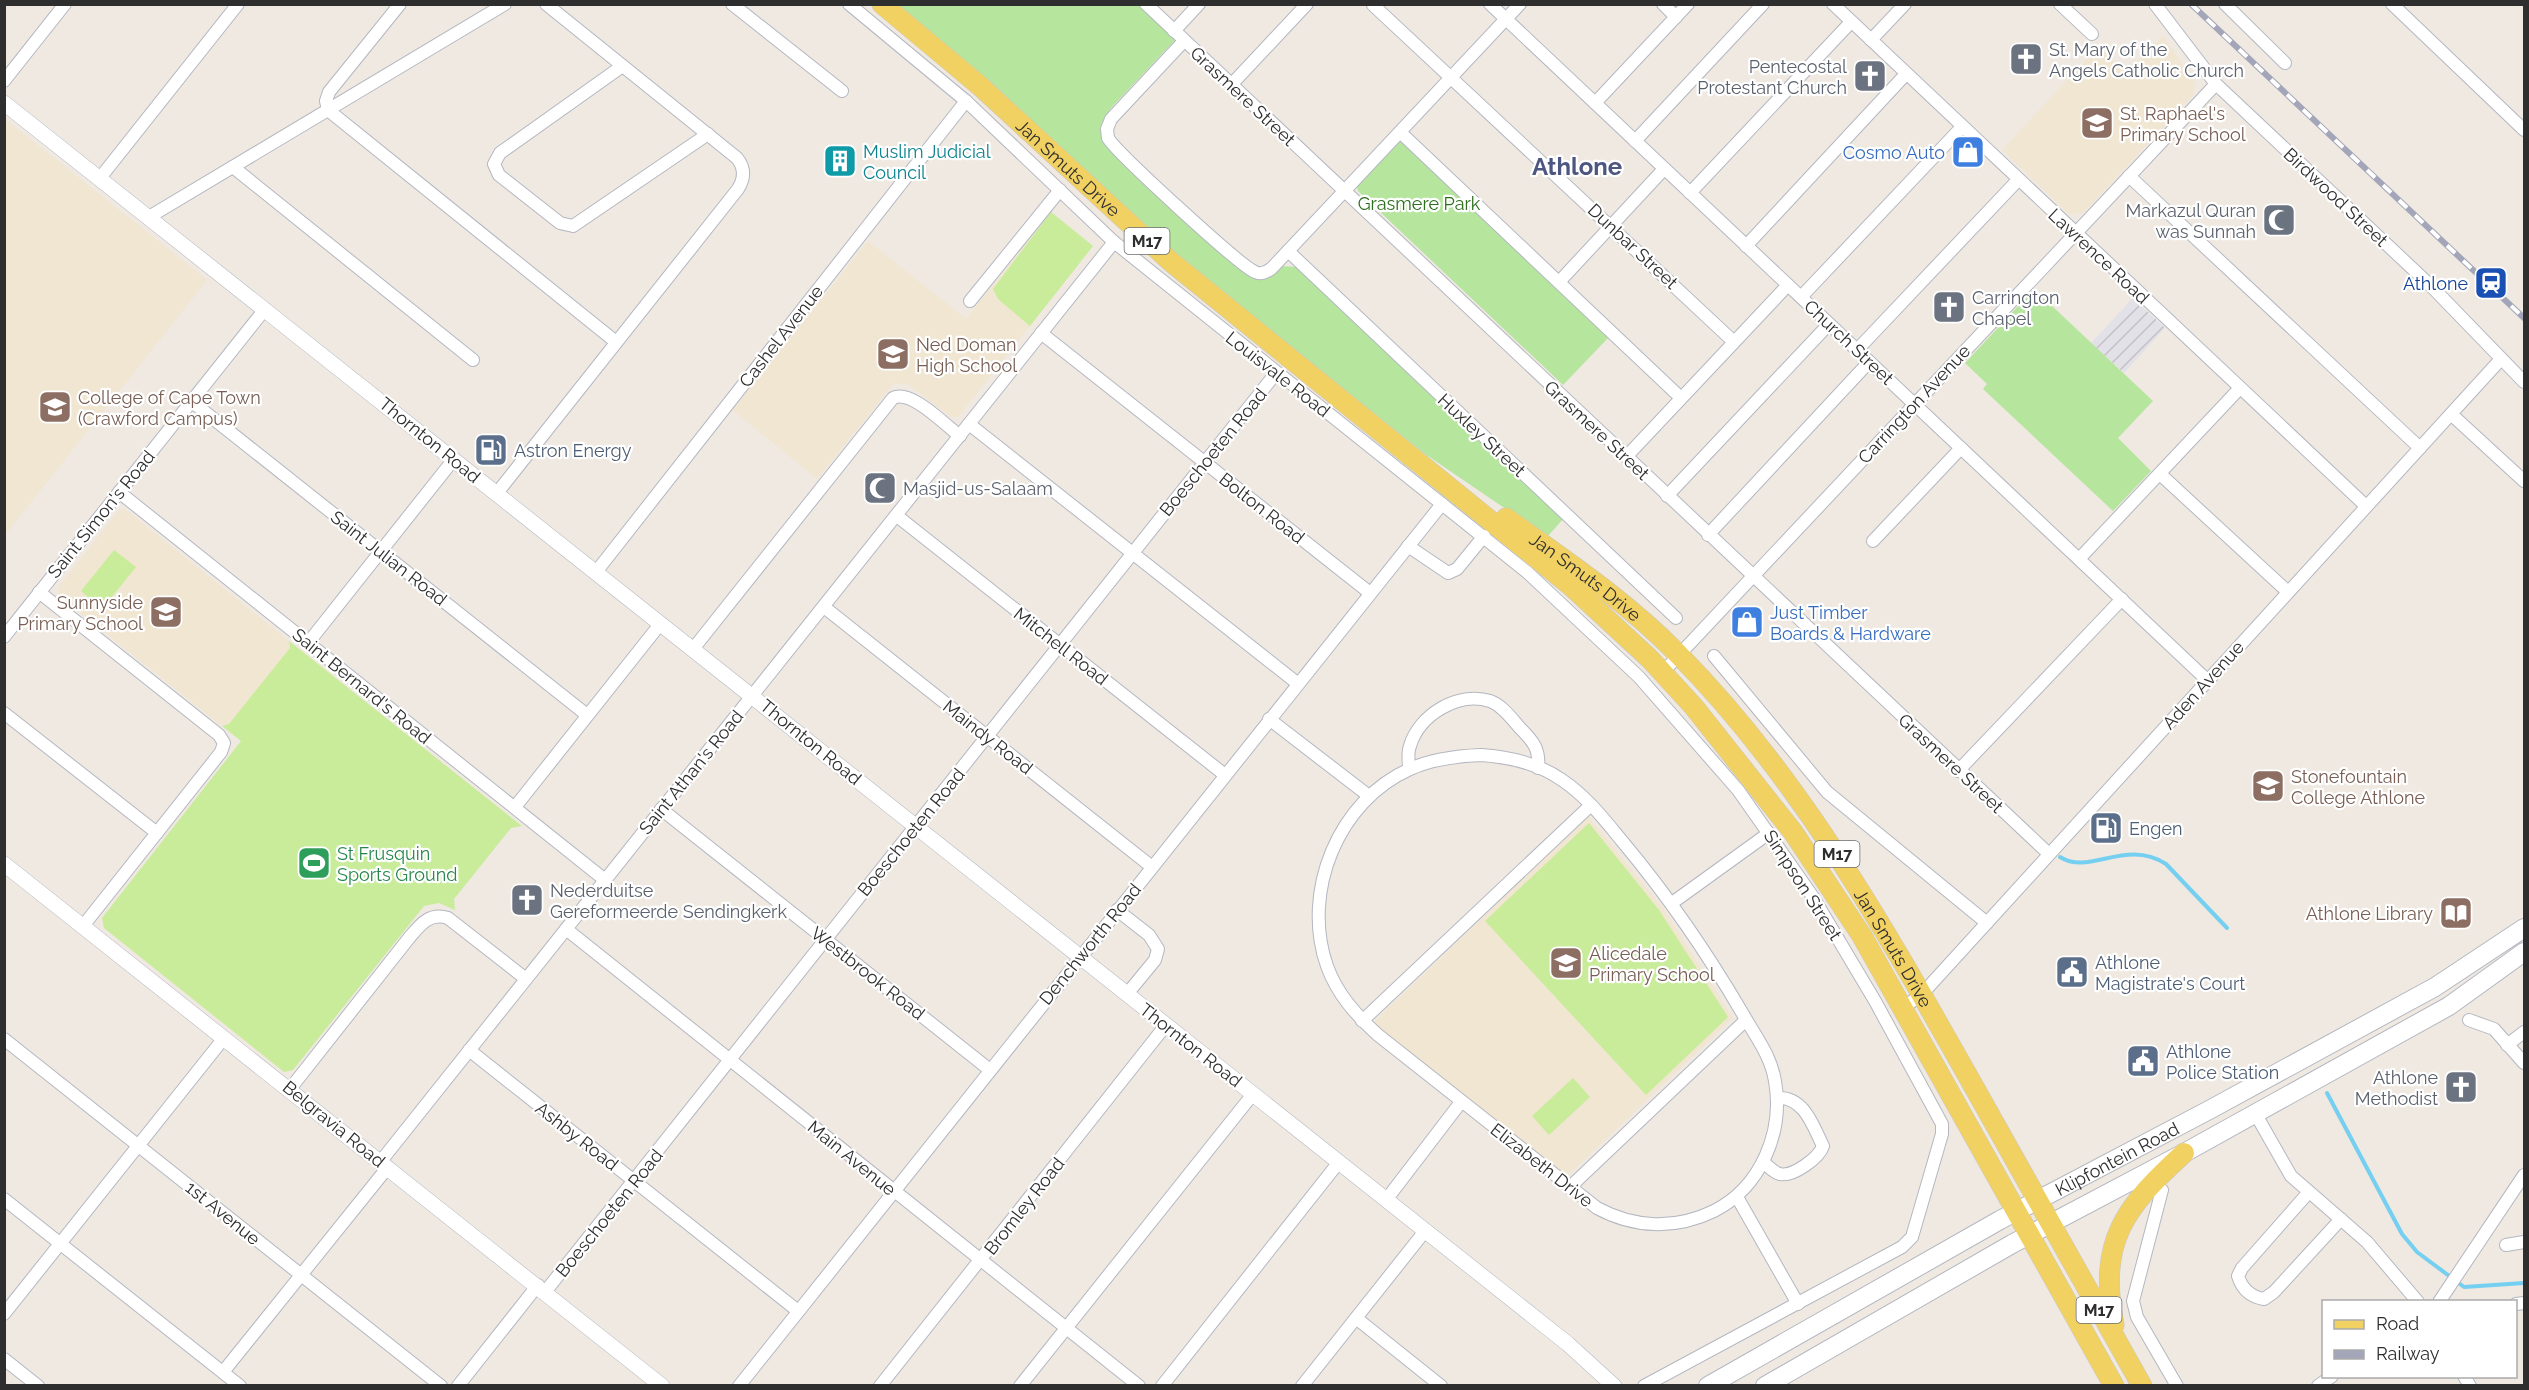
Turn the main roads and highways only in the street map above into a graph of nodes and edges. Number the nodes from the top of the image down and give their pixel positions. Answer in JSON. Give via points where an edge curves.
{"nodes":[{"id":1,"x":882,"y":4,"type":"edge"},
{"id":2,"x":1423,"y":464,"type":"junction"},
{"id":3,"x":2524,"y":928,"type":"edge"},
{"id":4,"x":2524,"y":952,"type":"edge"},
{"id":5,"x":2184,"y":1153,"type":"junction"},
{"id":6,"x":2037,"y":1201,"type":"junction"},
{"id":7,"x":2014,"y":1212,"type":"junction"},
{"id":8,"x":2050,"y":1223,"type":"junction"},
{"id":9,"x":2028,"y":1236,"type":"junction"},
{"id":10,"x":2121,"y":1348,"type":"junction"},
{"id":11,"x":1708,"y":1386,"type":"edge"},
{"id":12,"x":1765,"y":1386,"type":"edge"},
{"id":13,"x":2114,"y":1386,"type":"edge"},
{"id":14,"x":2142,"y":1386,"type":"edge"}],
"edges":[{"from":1,"to":2,"type":"main road","name":"Jan Smuts Drive","number":"M17","via":[[980,86],[1170,261]]},
{"from":2,"to":6,"type":"main road","name":"Jan Smuts Drive","number":"M17","via":[[1439,470],[1582,571],[1680,655],[1747,733],[1815,821],[1875,914]]},
{"from":2,"to":7,"type":"main road","name":"Jan Smuts Drive","number":"M17","via":[[1571,586],[1663,672],[1725,744],[1793,832],[1862,936]]},
{"from":3,"to":6,"type":"main road","name":"Klipfontein Road","via":[[2435,987]]},
{"from":4,"to":5,"type":"main road","name":"Klipfontein Road","via":[[2449,1006]]},
{"from":5,"to":8,"type":"main road","name":"Klipfontein Road"},
{"from":5,"to":10,"type":"main road","via":[[2138,1198],[2113,1245],[2108,1278]]},
{"from":6,"to":7,"type":"main road","name":"Klipfontein Road"},
{"from":6,"to":8,"type":"main road","name":"Jan Smuts Drive","number":"M17"},
{"from":7,"to":9,"type":"main road","name":"Jan Smuts Drive","number":"M17"},
{"from":7,"to":11,"type":"main road","name":"Klipfontein Road"},
{"from":8,"to":9,"type":"main road","name":"Klipfontein Road"},
{"from":8,"to":10,"type":"main road","name":"Jan Smuts Drive","number":"M17"},
{"from":9,"to":12,"type":"main road","name":"Klipfontein Road"},
{"from":9,"to":13,"type":"main road","name":"Jan Smuts Drive","number":"M17"},
{"from":10,"to":14,"type":"main road","name":"Jan Smuts Drive","number":"M17"}]}
